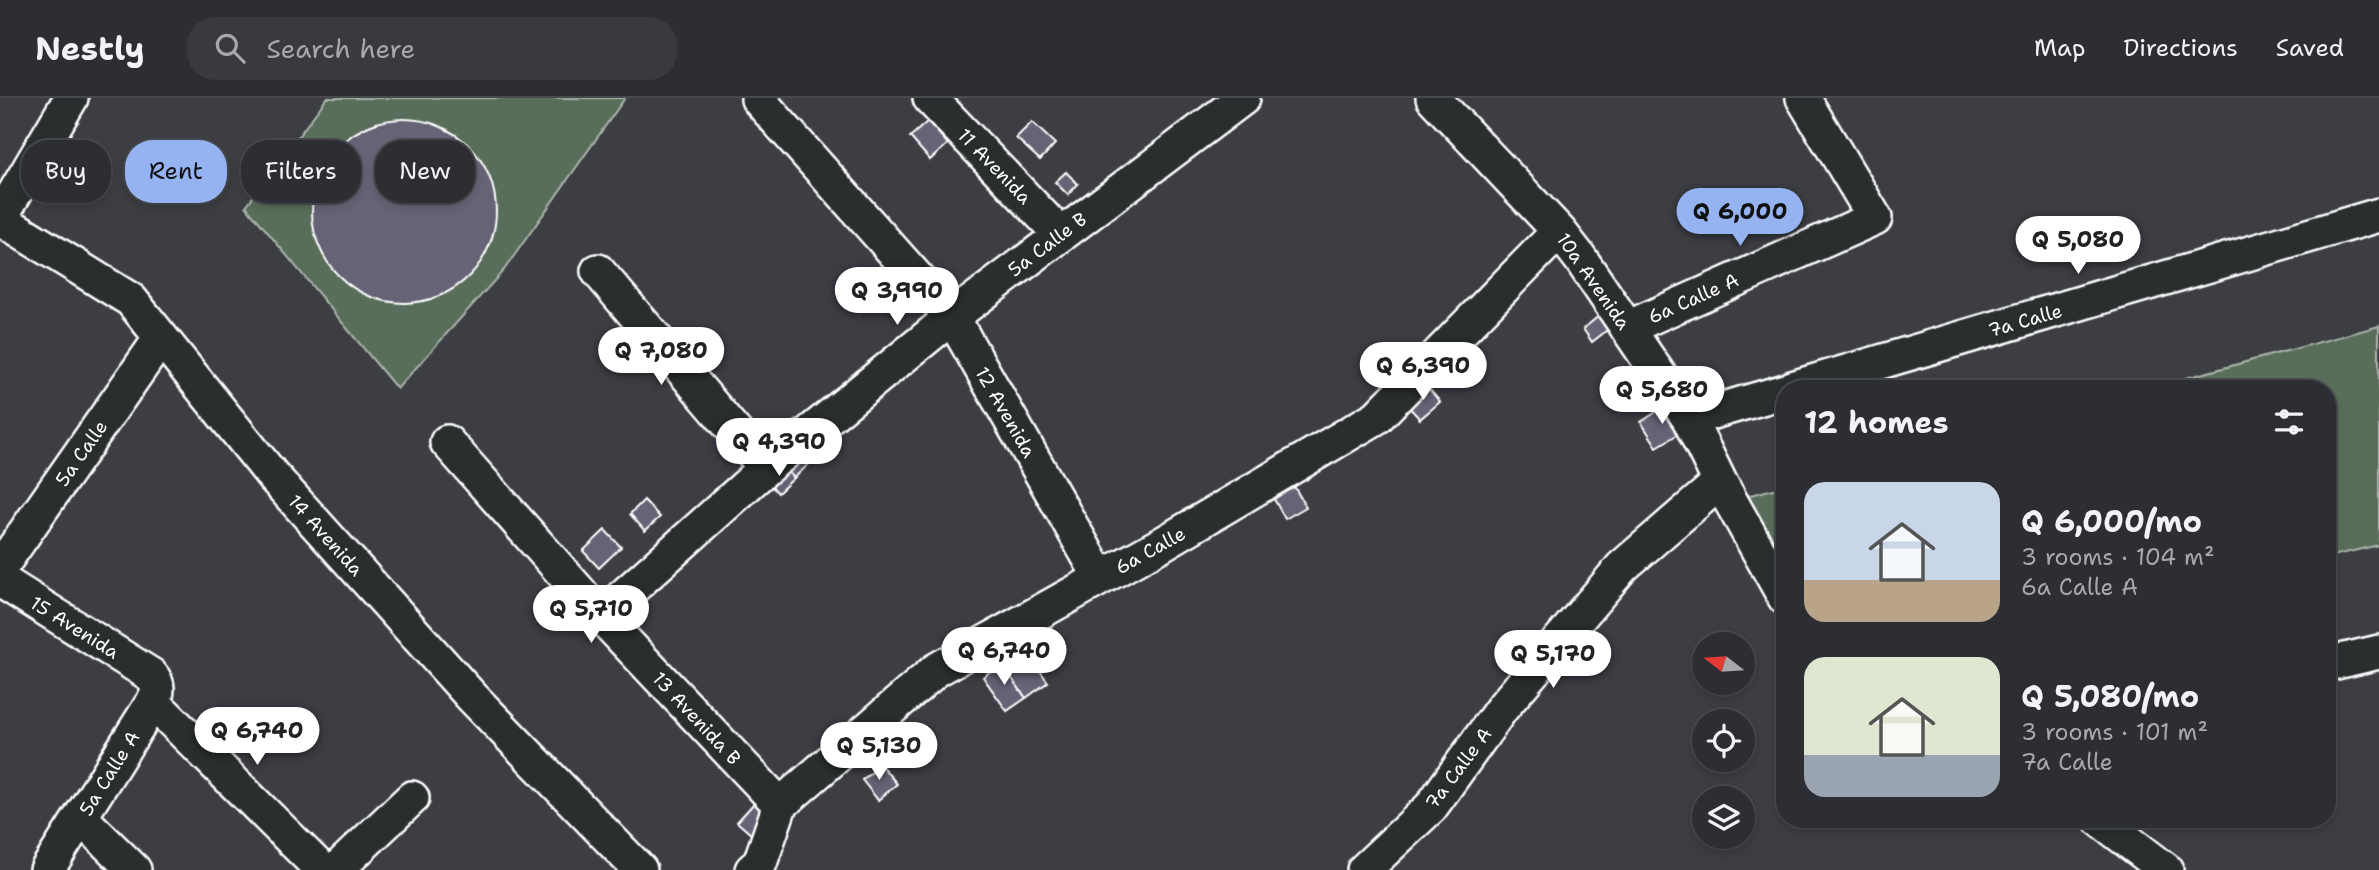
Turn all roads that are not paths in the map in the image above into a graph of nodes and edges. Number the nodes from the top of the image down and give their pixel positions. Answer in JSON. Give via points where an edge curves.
{"nodes":[{"id":1,"x":71,"y":98,"type":"edge"},
{"id":2,"x":930,"y":98,"type":"edge"},
{"id":3,"x":1243,"y":98,"type":"edge"},
{"id":4,"x":1433,"y":98,"type":"edge"},
{"id":5,"x":1804,"y":98,"type":"edge"},
{"id":6,"x":758,"y":99,"type":"edge"},
{"id":7,"x":2379,"y":215,"type":"edge"},
{"id":8,"x":0,"y":218,"type":"edge"},
{"id":9,"x":1559,"y":230,"type":"junction"},
{"id":10,"x":1060,"y":234,"type":"junction"},
{"id":11,"x":598,"y":271,"type":"dead end"},
{"id":12,"x":952,"y":317,"type":"junction"},
{"id":13,"x":1627,"y":328,"type":"junction"},
{"id":14,"x":161,"y":338,"type":"junction"},
{"id":15,"x":1819,"y":380,"type":"edge"},
{"id":16,"x":1776,"y":393,"type":"edge"},
{"id":17,"x":1689,"y":419,"type":"junction"},
{"id":18,"x":447,"y":442,"type":"dead end"},
{"id":19,"x":766,"y":468,"type":"junction"},
{"id":20,"x":1720,"y":482,"type":"junction"},
{"id":21,"x":0,"y":568,"type":"edge"},
{"id":22,"x":1101,"y":578,"type":"junction"},
{"id":23,"x":0,"y":580,"type":"edge"},
{"id":24,"x":1776,"y":582,"type":"edge"},
{"id":25,"x":601,"y":616,"type":"junction"},
{"id":26,"x":2379,"y":652,"type":"edge"},
{"id":27,"x":2336,"y":662,"type":"edge"},
{"id":28,"x":152,"y":688,"type":"junction"},
{"id":29,"x":412,"y":798,"type":"dead end"},
{"id":30,"x":780,"y":805,"type":"junction"},
{"id":31,"x":81,"y":818,"type":"junction"},
{"id":32,"x":2111,"y":828,"type":"edge"},
{"id":33,"x":760,"y":868,"type":"edge"},
{"id":34,"x":47,"y":870,"type":"edge"},
{"id":35,"x":134,"y":870,"type":"edge"},
{"id":36,"x":322,"y":870,"type":"edge"},
{"id":37,"x":336,"y":870,"type":"edge"},
{"id":38,"x":640,"y":870,"type":"edge"},
{"id":39,"x":1364,"y":870,"type":"edge"},
{"id":40,"x":2166,"y":870,"type":"edge"}],
"edges":[{"from":1,"to":8,"type":"street"},
{"from":2,"to":10,"type":"street","name":"11 Avenida"},
{"from":3,"to":10,"type":"street","name":"5a Calle B"},
{"from":4,"to":9,"type":"street","name":"10a Avenida"},
{"from":5,"to":13,"type":"street","name":"6a Calle A","via":[[1875,218]]},
{"from":6,"to":12,"type":"street","name":"12 Avenida"},
{"from":7,"to":15,"type":"street","name":"7a Calle"},
{"from":8,"to":14,"type":"street","name":"14 Avenida","via":[[131,300]]},
{"from":9,"to":13,"type":"street","name":"10a Avenida"},
{"from":9,"to":22,"type":"street","name":"6a Calle","via":[[1377,417]]},
{"from":10,"to":12,"type":"street","name":"5a Calle B"},
{"from":11,"to":19,"type":"street"},
{"from":12,"to":19,"type":"street","name":"5a Calle B"},
{"from":12,"to":22,"type":"street","name":"12 Avenida"},
{"from":13,"to":17,"type":"street","name":"10a Avenida"},
{"from":14,"to":21,"type":"street","name":"5a Calle"},
{"from":14,"to":38,"type":"street","name":"14 Avenida","via":[[272,475],[472,697]]},
{"from":16,"to":17,"type":"street"},
{"from":17,"to":20,"type":"street","name":"10a Avenida"},
{"from":18,"to":25,"type":"street","name":"13 Avenida B"},
{"from":19,"to":25,"type":"street","name":"5a Calle B"},
{"from":20,"to":24,"type":"street","name":"10a Avenida"},
{"from":20,"to":39,"type":"street","name":"7a Calle A","via":[[1622,566],[1502,708],[1431,807]]},
{"from":22,"to":30,"type":"street","name":"6a Calle","via":[[936,670]]},
{"from":23,"to":28,"type":"street","name":"15 Avenida"},
{"from":25,"to":30,"type":"street","name":"13 Avenida B"},
{"from":26,"to":27,"type":"street"},
{"from":28,"to":31,"type":"street","name":"5a Calle A"},
{"from":28,"to":36,"type":"street","name":"15 Avenida"},
{"from":29,"to":37,"type":"street"},
{"from":30,"to":33,"type":"street"},
{"from":31,"to":34,"type":"street","name":"5a Calle A"},
{"from":31,"to":35,"type":"street"},
{"from":32,"to":40,"type":"street"}]}
